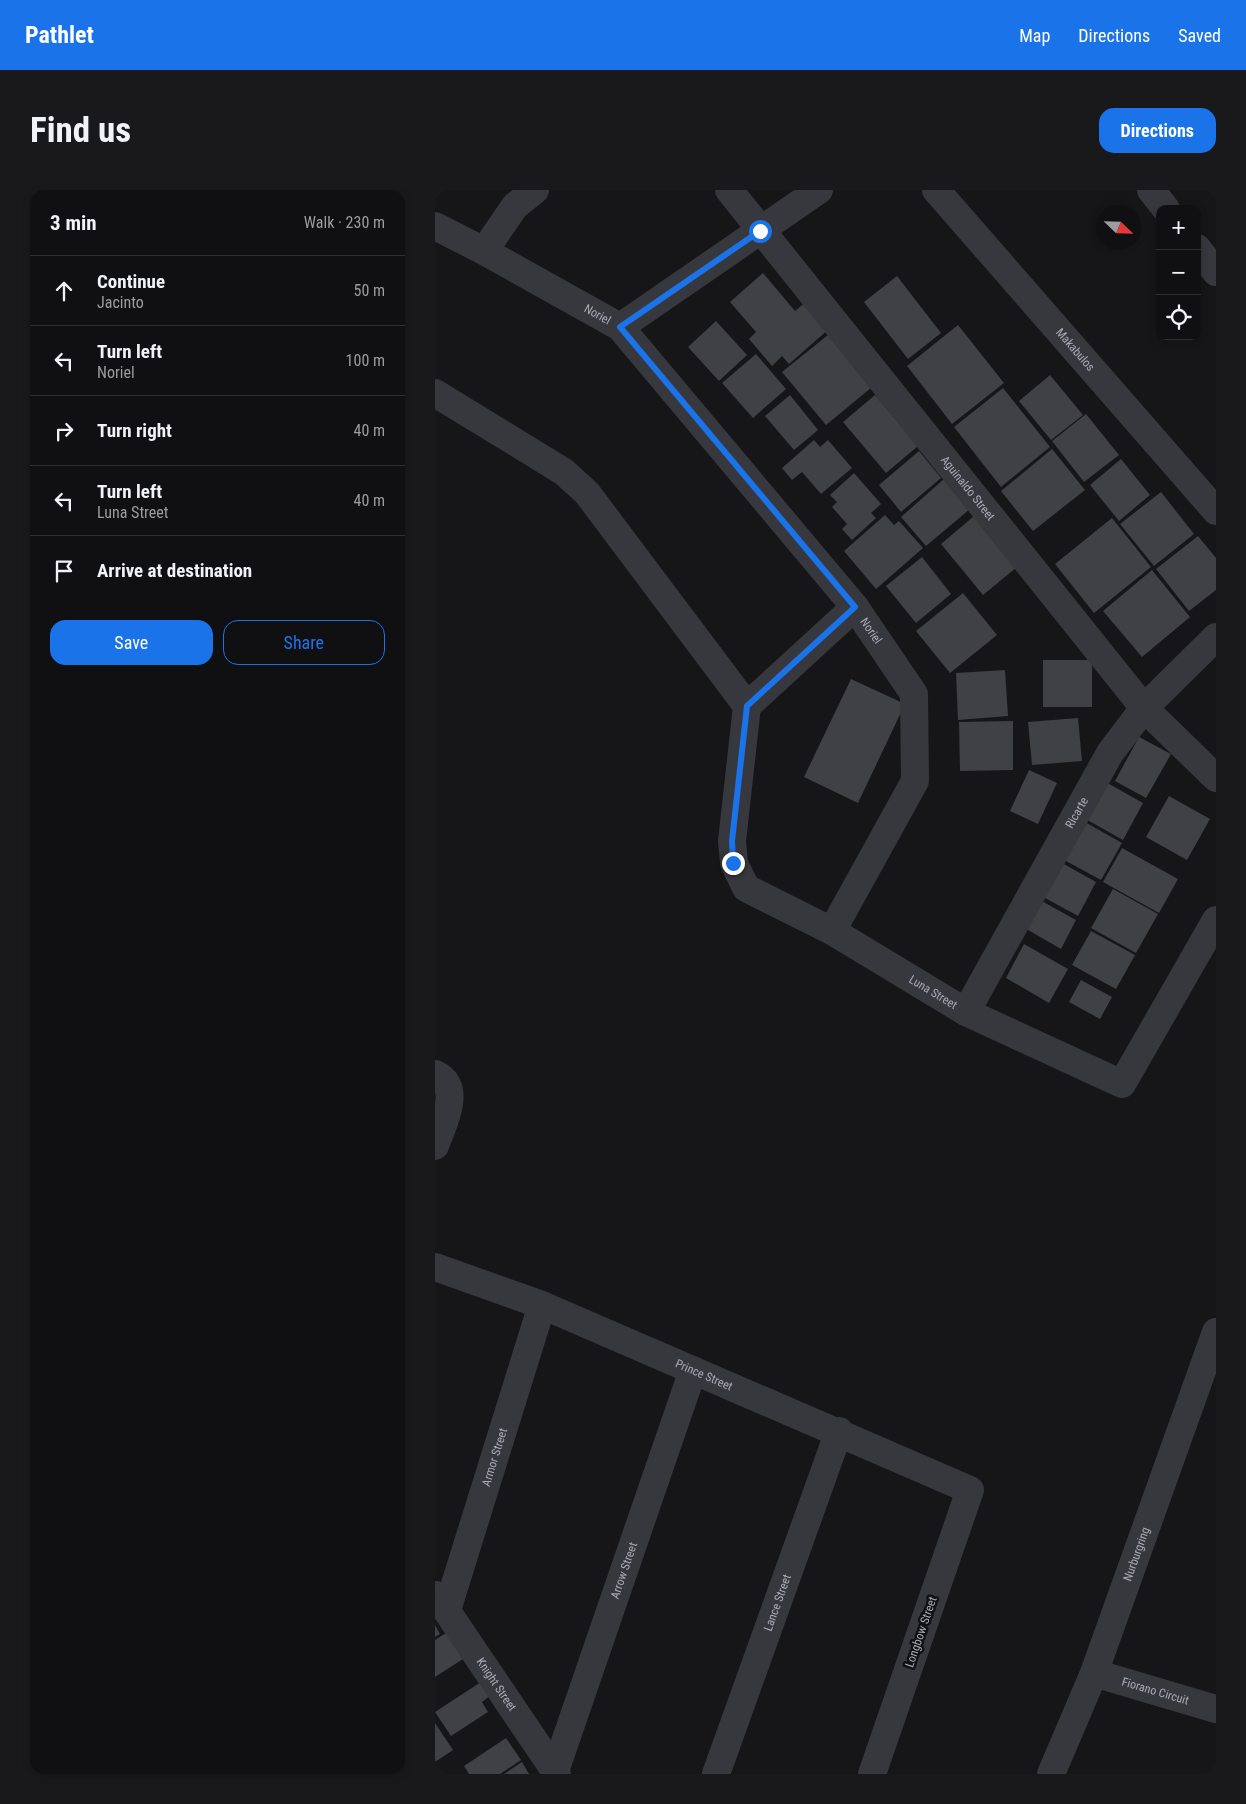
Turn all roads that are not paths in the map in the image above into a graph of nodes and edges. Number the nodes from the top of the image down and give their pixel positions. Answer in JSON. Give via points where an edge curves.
{"nodes":[{"id":1,"x":535,"y":190,"type":"edge"},
{"id":2,"x":729,"y":190,"type":"edge"},
{"id":3,"x":819,"y":190,"type":"edge"},
{"id":4,"x":936,"y":190,"type":"edge"},
{"id":5,"x":1151,"y":190,"type":"edge"},
{"id":6,"x":1163,"y":205,"type":"edge"},
{"id":7,"x":435,"y":226,"type":"edge"},
{"id":8,"x":760,"y":231,"type":"junction"},
{"id":9,"x":1204,"y":245,"type":"edge"},
{"id":10,"x":484,"y":251,"type":"junction"},
{"id":11,"x":1216,"y":272,"type":"edge"},
{"id":12,"x":620,"y":327,"type":"junction"},
{"id":13,"x":435,"y":393,"type":"edge"},
{"id":14,"x":1216,"y":511,"type":"edge"},
{"id":15,"x":855,"y":607,"type":"junction"},
{"id":16,"x":1216,"y":637,"type":"edge"},
{"id":17,"x":747,"y":706,"type":"junction"},
{"id":18,"x":1143,"y":708,"type":"junction"},
{"id":19,"x":1216,"y":778,"type":"edge"},
{"id":20,"x":1216,"y":920,"type":"edge"},
{"id":21,"x":832,"y":931,"type":"junction"},
{"id":22,"x":966,"y":1012,"type":"junction"},
{"id":23,"x":435,"y":1074,"type":"edge"},
{"id":24,"x":435,"y":1146,"type":"edge"},
{"id":25,"x":435,"y":1267,"type":"edge"},
{"id":26,"x":543,"y":1305,"type":"junction"},
{"id":27,"x":1216,"y":1332,"type":"edge"},
{"id":28,"x":693,"y":1370,"type":"junction"},
{"id":29,"x":839,"y":1432,"type":"junction"},
{"id":30,"x":970,"y":1490,"type":"joint"},
{"id":31,"x":441,"y":1602,"type":"edge"},
{"id":32,"x":1094,"y":1674,"type":"junction"},
{"id":33,"x":1216,"y":1709,"type":"edge"},
{"id":34,"x":556,"y":1772,"type":"edge"},
{"id":35,"x":716,"y":1774,"type":"edge"},
{"id":36,"x":872,"y":1774,"type":"edge"},
{"id":37,"x":1051,"y":1774,"type":"edge"}],
"edges":[{"from":1,"to":10,"type":"street","via":[[515,206]]},
{"from":2,"to":8,"type":"street","name":"Aguinaldo Street"},
{"from":3,"to":8,"type":"street"},
{"from":4,"to":14,"type":"street","name":"Makabulos"},
{"from":5,"to":6,"type":"street"},
{"from":7,"to":10,"type":"street","name":"Noriel"},
{"from":8,"to":12,"type":"street"},
{"from":8,"to":18,"type":"street","name":"Aguinaldo Street"},
{"from":9,"to":11,"type":"street"},
{"from":10,"to":12,"type":"street","name":"Noriel"},
{"from":12,"to":15,"type":"street","name":"Noriel"},
{"from":13,"to":17,"type":"street","via":[[564,472],[587,493]]},
{"from":15,"to":17,"type":"street"},
{"from":15,"to":21,"type":"street","name":"Noriel","via":[[915,694],[915,781]]},
{"from":16,"to":18,"type":"street","name":"Ricarte"},
{"from":17,"to":21,"type":"street","name":"Luna Street","via":[[732,841],[733,863],[747,888]]},
{"from":18,"to":19,"type":"street","name":"Aguinaldo Street"},
{"from":18,"to":22,"type":"street","name":"Ricarte","via":[[1110,753]]},
{"from":20,"to":22,"type":"street","name":"Luna Street","via":[[1123,1084]]},
{"from":21,"to":22,"type":"street","name":"Luna Street"},
{"from":23,"to":24,"type":"street","via":[[445,1081],[451,1099]]},
{"from":25,"to":26,"type":"street","name":"Prince Street"},
{"from":26,"to":28,"type":"street","name":"Prince Street"},
{"from":26,"to":31,"type":"street","name":"Armor Street"},
{"from":27,"to":32,"type":"street","name":"Nurburgring"},
{"from":28,"to":29,"type":"street","name":"Prince Street"},
{"from":28,"to":34,"type":"street","name":"Arrow Street"},
{"from":29,"to":30,"type":"street","name":"Prince Street"},
{"from":29,"to":35,"type":"street","name":"Lance Street"},
{"from":30,"to":36,"type":"street","name":"Longbow Street"},
{"from":31,"to":34,"type":"street","name":"Knight Street"},
{"from":32,"to":33,"type":"street","name":"Fiorano Circuit"},
{"from":32,"to":37,"type":"street","name":"Nurburgring"}]}
